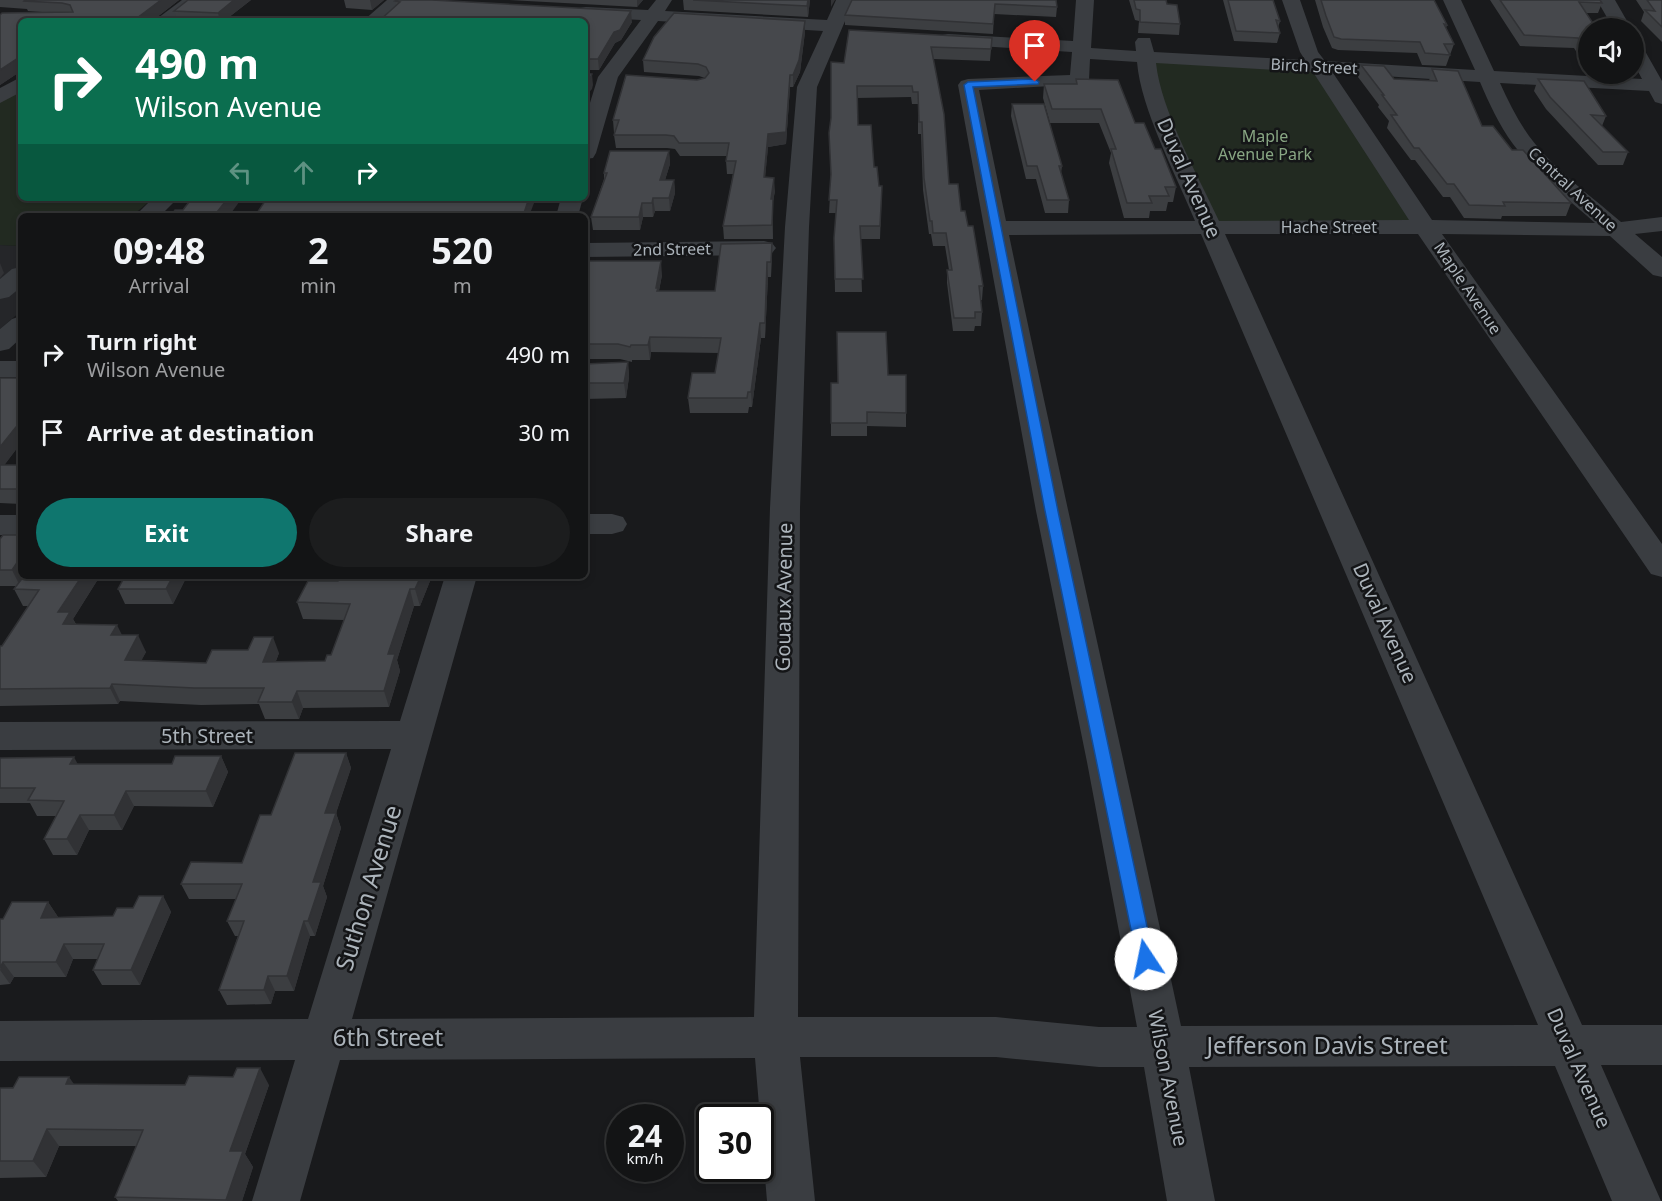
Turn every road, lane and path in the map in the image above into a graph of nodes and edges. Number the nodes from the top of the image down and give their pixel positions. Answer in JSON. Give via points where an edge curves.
{"nodes":[{"id":1,"x":193,"y":0,"type":"edge"},
{"id":2,"x":665,"y":0,"type":"edge"},
{"id":3,"x":1085,"y":0,"type":"edge"},
{"id":4,"x":1291,"y":0,"type":"edge"},
{"id":5,"x":1452,"y":0,"type":"edge"},
{"id":6,"x":1606,"y":0,"type":"edge"},
{"id":7,"x":396,"y":1,"type":"edge"},
{"id":8,"x":417,"y":3,"type":"edge"},
{"id":9,"x":574,"y":11,"type":"edge"},
{"id":10,"x":653,"y":16,"type":"junction"},
{"id":11,"x":167,"y":18,"type":"edge"},
{"id":12,"x":376,"y":18,"type":"edge"},
{"id":13,"x":1616,"y":18,"type":"edge"},
{"id":14,"x":841,"y":23,"type":"edge"},
{"id":15,"x":926,"y":37,"type":"edge"},
{"id":16,"x":1082,"y":46,"type":"junction"},
{"id":17,"x":1145,"y":49,"type":"junction"},
{"id":18,"x":1314,"y":59,"type":"junction"},
{"id":19,"x":1578,"y":68,"type":"edge"},
{"id":20,"x":1484,"y":69,"type":"junction"},
{"id":21,"x":588,"y":76,"type":"edge"},
{"id":22,"x":607,"y":79,"type":"junction"},
{"id":23,"x":630,"y":80,"type":"edge"},
{"id":24,"x":1649,"y":81,"type":"edge"},
{"id":25,"x":18,"y":85,"type":"edge"},
{"id":26,"x":0,"y":97,"type":"edge"},
{"id":27,"x":588,"y":145,"type":"edge"},
{"id":28,"x":588,"y":155,"type":"edge"},
{"id":29,"x":609,"y":156,"type":"edge"},
{"id":30,"x":164,"y":201,"type":"edge"},
{"id":31,"x":150,"y":213,"type":"edge"},
{"id":32,"x":1662,"y":224,"type":"edge"},
{"id":33,"x":1210,"y":227,"type":"junction"},
{"id":34,"x":1425,"y":227,"type":"junction"},
{"id":35,"x":996,"y":228,"type":"junction"},
{"id":36,"x":1617,"y":229,"type":"junction"},
{"id":37,"x":796,"y":248,"type":"junction"},
{"id":38,"x":588,"y":250,"type":"edge"},
{"id":39,"x":0,"y":261,"type":"edge"},
{"id":40,"x":18,"y":263,"type":"edge"},
{"id":41,"x":1662,"y":270,"type":"edge"},
{"id":42,"x":18,"y":277,"type":"edge"},
{"id":43,"x":0,"y":292,"type":"edge"},
{"id":44,"x":18,"y":327,"type":"edge"},
{"id":45,"x":0,"y":343,"type":"edge"},
{"id":46,"x":0,"y":369,"type":"edge"},
{"id":47,"x":18,"y":369,"type":"edge"},
{"id":48,"x":1629,"y":520,"type":"junction"},
{"id":49,"x":1662,"y":520,"type":"edge"},
{"id":50,"x":0,"y":525,"type":"edge"},
{"id":51,"x":18,"y":525,"type":"edge"},
{"id":52,"x":1662,"y":567,"type":"edge"},
{"id":53,"x":460,"y":579,"type":"edge"},
{"id":54,"x":414,"y":735,"type":"junction"},
{"id":55,"x":0,"y":736,"type":"edge"},
{"id":56,"x":776,"y":1037,"type":"junction"},
{"id":57,"x":324,"y":1039,"type":"junction"},
{"id":58,"x":0,"y":1041,"type":"edge"},
{"id":59,"x":1569,"y":1045,"type":"junction"},
{"id":60,"x":1662,"y":1045,"type":"edge"},
{"id":61,"x":1163,"y":1047,"type":"junction"},
{"id":62,"x":276,"y":1201,"type":"edge"},
{"id":63,"x":791,"y":1201,"type":"edge"},
{"id":64,"x":1191,"y":1201,"type":"edge"},
{"id":65,"x":1637,"y":1201,"type":"edge"}],
"edges":[{"from":1,"to":11,"type":"street"},
{"from":2,"to":10,"type":"street"},
{"from":3,"to":16,"type":"street","name":"Wilson Avenue"},
{"from":4,"to":18,"type":"street","name":"Maple Avenue"},
{"from":5,"to":20,"type":"street","name":"Central Avenue"},
{"from":6,"to":13,"type":"street"},
{"from":7,"to":8,"type":"street"},
{"from":7,"to":12,"type":"street"},
{"from":9,"to":10,"type":"street"},
{"from":10,"to":14,"type":"street"},
{"from":10,"to":22,"type":"street"},
{"from":14,"to":37,"type":"street","name":"Gouaux Avenue","via":[[807,87]]},
{"from":15,"to":16,"type":"street","name":"Birch Street"},
{"from":16,"to":17,"type":"street","name":"Birch Street"},
{"from":16,"to":35,"type":"street","name":"Wilson Avenue","via":[[1079,80],[968,85]]},
{"from":17,"to":18,"type":"street","name":"Birch Street"},
{"from":17,"to":33,"type":"street","name":"Duval Avenue","via":[[1155,102]]},
{"from":18,"to":20,"type":"street","name":"Birch Street"},
{"from":18,"to":34,"type":"street","name":"Maple Avenue"},
{"from":19,"to":20,"type":"street","name":"Birch Street"},
{"from":20,"to":24,"type":"street","name":"Birch Street"},
{"from":20,"to":36,"type":"street","name":"Central Avenue","via":[[1521,140],[1545,167]]},
{"from":21,"to":22,"type":"street"},
{"from":22,"to":23,"type":"street"},
{"from":22,"to":27,"type":"street"},
{"from":25,"to":26,"type":"street"},
{"from":28,"to":29,"type":"street"},
{"from":30,"to":31,"type":"street"},
{"from":32,"to":36,"type":"street","name":"Hache Street"},
{"from":33,"to":34,"type":"street","name":"Hache Street"},
{"from":33,"to":35,"type":"street","name":"Hache Street"},
{"from":33,"to":59,"type":"street","name":"Duval Avenue"},
{"from":34,"to":36,"type":"street","name":"Hache Street"},
{"from":34,"to":48,"type":"street","name":"Maple Avenue"},
{"from":35,"to":61,"type":"street","name":"Wilson Avenue"},
{"from":36,"to":41,"type":"street","name":"Central Avenue"},
{"from":37,"to":38,"type":"street","name":"2nd Street"},
{"from":37,"to":56,"type":"street","name":"Gouaux Avenue","via":[[785,508]]},
{"from":39,"to":40,"type":"street"},
{"from":42,"to":43,"type":"street"},
{"from":44,"to":45,"type":"street"},
{"from":46,"to":47,"type":"street"},
{"from":48,"to":49,"type":"street"},
{"from":48,"to":52,"type":"street","name":"Maple Avenue"},
{"from":50,"to":51,"type":"street"},
{"from":53,"to":54,"type":"street","name":"Suthon Avenue"},
{"from":54,"to":55,"type":"street","name":"5th Street"},
{"from":54,"to":57,"type":"street","name":"Suthon Avenue"},
{"from":56,"to":57,"type":"street","name":"6th Street"},
{"from":56,"to":61,"type":"street","name":"Jefferson Davis Street","via":[[996,1037],[1099,1047]]},
{"from":56,"to":63,"type":"street","name":"Gouaux Avenue"},
{"from":57,"to":58,"type":"street","name":"6th Street"},
{"from":57,"to":62,"type":"street","name":"Suthon Avenue"},
{"from":59,"to":60,"type":"street","name":"Jefferson Davis Street"},
{"from":59,"to":61,"type":"street","name":"Jefferson Davis Street"},
{"from":59,"to":65,"type":"street","name":"Duval Avenue"},
{"from":61,"to":64,"type":"street","name":"Wilson Avenue"}]}
